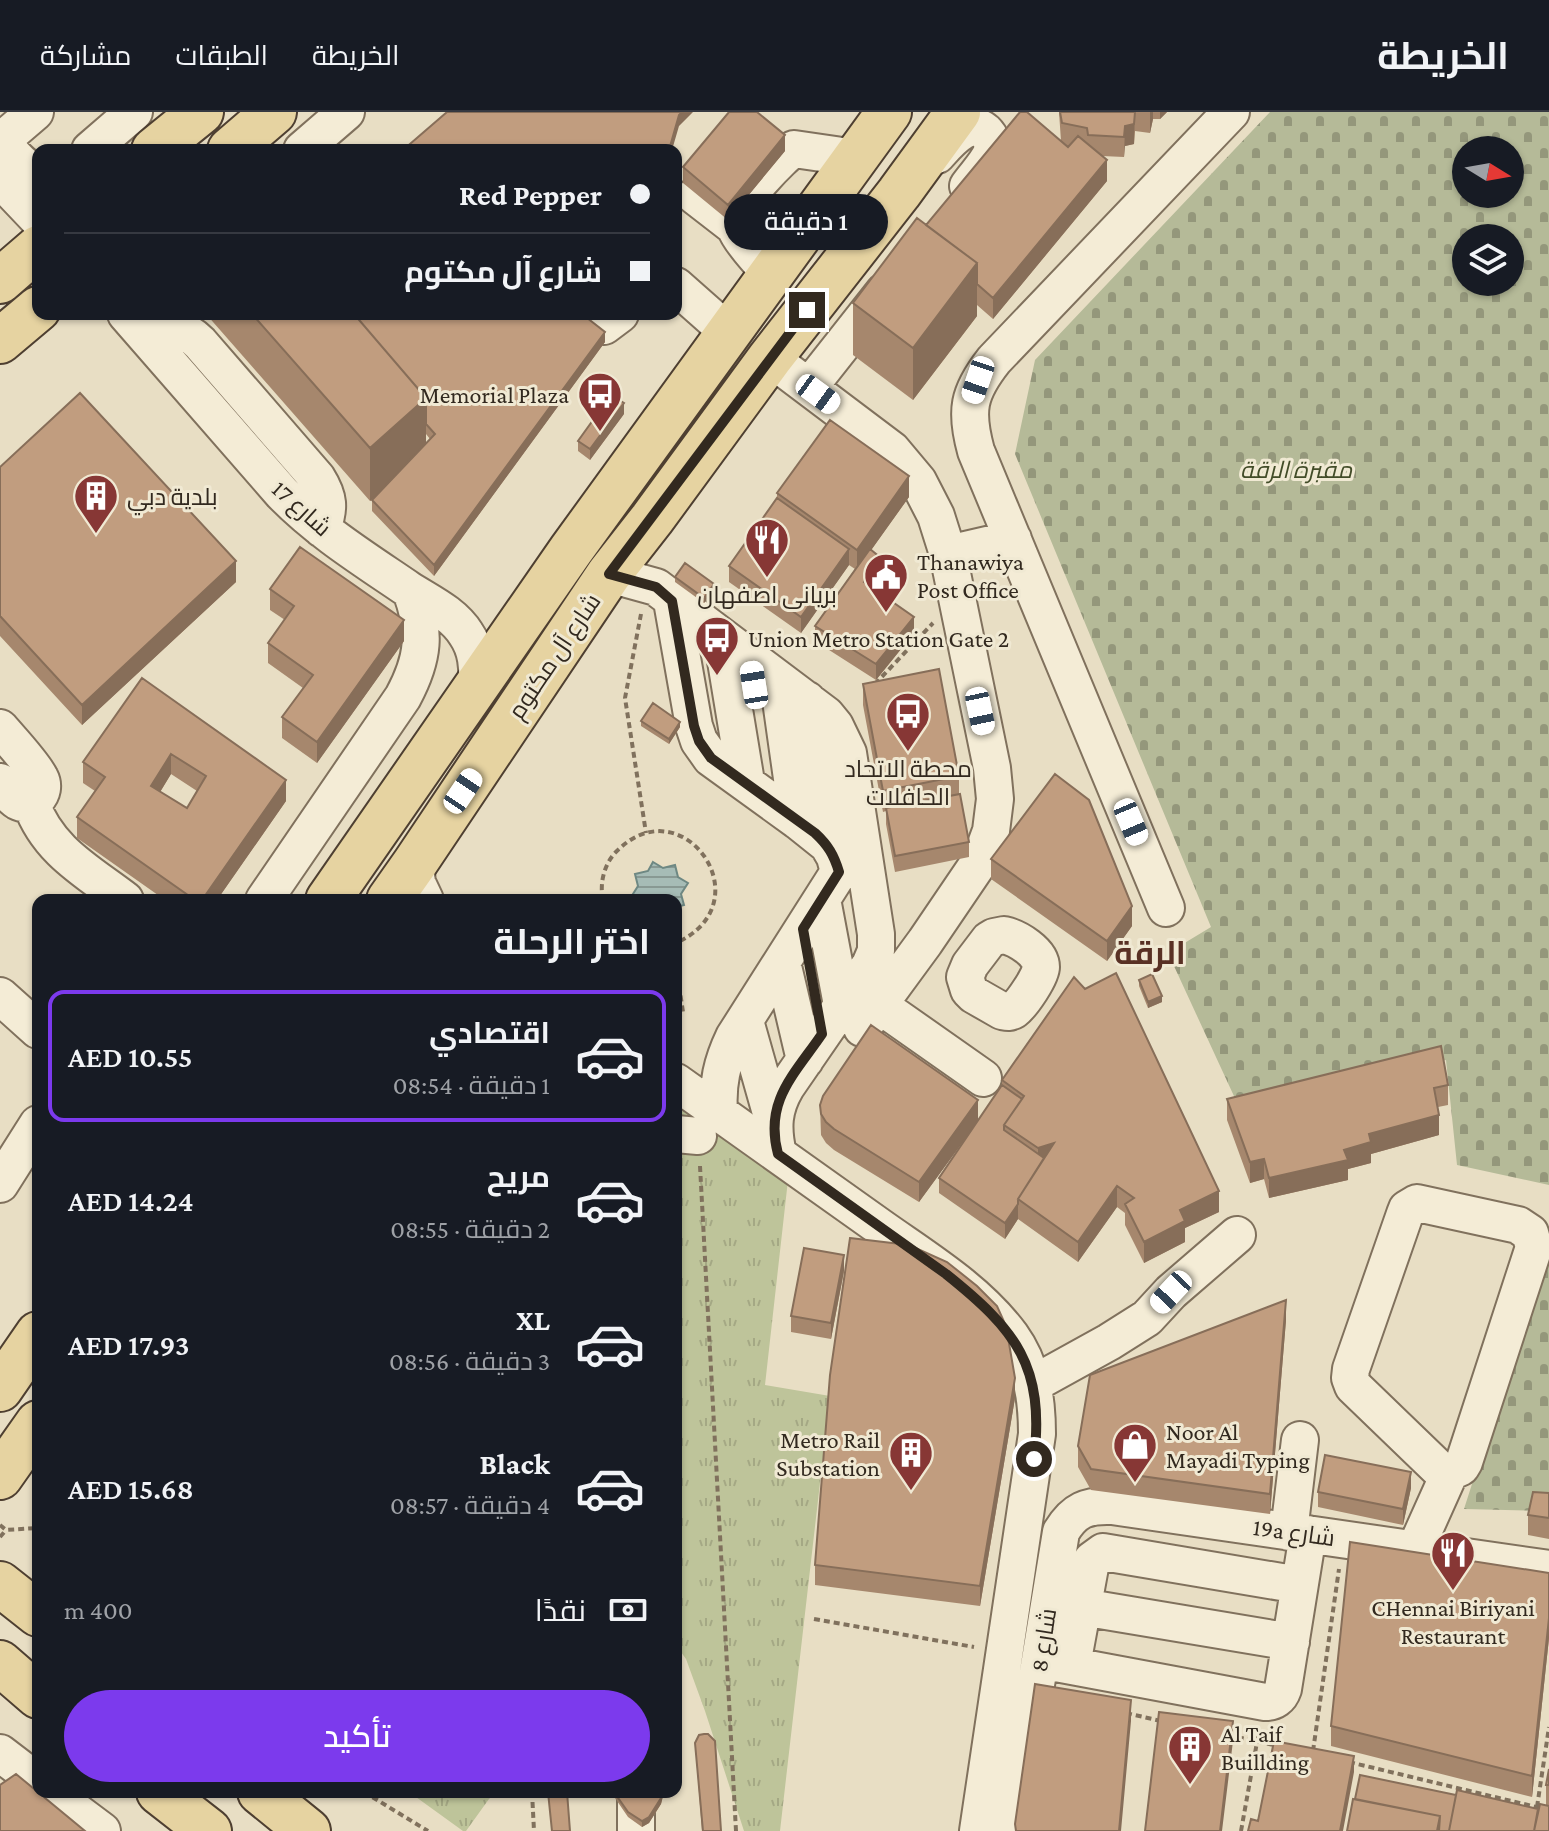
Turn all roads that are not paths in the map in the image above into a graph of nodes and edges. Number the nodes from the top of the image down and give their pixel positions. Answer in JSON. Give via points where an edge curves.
{"nodes":[{"id":1,"x":35,"y":112,"type":"edge"},
{"id":2,"x":134,"y":112,"type":"edge"},
{"id":3,"x":201,"y":112,"type":"edge"},
{"id":4,"x":225,"y":112,"type":"edge"},
{"id":5,"x":274,"y":112,"type":"edge"},
{"id":6,"x":346,"y":112,"type":"edge"},
{"id":7,"x":889,"y":112,"type":"edge"},
{"id":8,"x":928,"y":112,"type":"edge"},
{"id":9,"x":958,"y":112,"type":"edge"},
{"id":10,"x":1231,"y":112,"type":"edge"},
{"id":11,"x":0,"y":141,"type":"edge"},
{"id":12,"x":97,"y":144,"type":"edge"},
{"id":13,"x":161,"y":144,"type":"edge"},
{"id":14,"x":188,"y":144,"type":"edge"},
{"id":15,"x":237,"y":144,"type":"edge"},
{"id":16,"x":309,"y":144,"type":"edge"},
{"id":17,"x":856,"y":158,"type":"junction"},
{"id":18,"x":32,"y":170,"type":"edge"},
{"id":19,"x":0,"y":179,"type":"edge"},
{"id":20,"x":899,"y":193,"type":"junction"},
{"id":21,"x":695,"y":196,"type":"edge"},
{"id":22,"x":952,"y":206,"type":"edge"},
{"id":23,"x":32,"y":213,"type":"edge"},
{"id":24,"x":735,"y":227,"type":"junction"},
{"id":25,"x":32,"y":253,"type":"edge"},
{"id":26,"x":904,"y":266,"type":"edge"},
{"id":27,"x":771,"y":274,"type":"junction"},
{"id":28,"x":0,"y":281,"type":"edge"},
{"id":29,"x":32,"y":292,"type":"edge"},
{"id":30,"x":682,"y":294,"type":"edge"},
{"id":31,"x":32,"y":314,"type":"edge"},
{"id":32,"x":0,"y":319,"type":"edge"},
{"id":33,"x":132,"y":320,"type":"edge"},
{"id":34,"x":728,"y":332,"type":"junction"},
{"id":35,"x":0,"y":341,"type":"edge"},
{"id":36,"x":770,"y":358,"type":"junction"},
{"id":37,"x":809,"y":387,"type":"junction"},
{"id":38,"x":1013,"y":539,"type":"junction"},
{"id":39,"x":571,"y":550,"type":"junction"},
{"id":40,"x":948,"y":554,"type":"junction"},
{"id":41,"x":609,"y":574,"type":"junction"},
{"id":42,"x":411,"y":591,"type":"junction"},
{"id":43,"x":713,"y":630,"type":"junction"},
{"id":44,"x":477,"y":687,"type":"junction"},
{"id":45,"x":807,"y":700,"type":"junction"},
{"id":46,"x":0,"y":728,"type":"edge"},
{"id":47,"x":0,"y":782,"type":"edge"},
{"id":48,"x":760,"y":793,"type":"junction"},
{"id":49,"x":31,"y":803,"type":"junction"},
{"id":50,"x":837,"y":863,"type":"junction"},
{"id":51,"x":420,"y":882,"type":"edge"},
{"id":52,"x":117,"y":894,"type":"edge"},
{"id":53,"x":268,"y":894,"type":"edge"},
{"id":54,"x":332,"y":894,"type":"edge"},
{"id":55,"x":399,"y":894,"type":"edge"},
{"id":56,"x":1166,"y":908,"type":"dead end"},
{"id":57,"x":803,"y":929,"type":"junction"},
{"id":58,"x":925,"y":942,"type":"junction"},
{"id":59,"x":782,"y":962,"type":"junction"},
{"id":60,"x":966,"y":970,"type":"dead end"},
{"id":61,"x":0,"y":996,"type":"edge"},
{"id":62,"x":753,"y":1008,"type":"junction"},
{"id":63,"x":32,"y":1025,"type":"edge"},
{"id":64,"x":837,"y":1028,"type":"junction"},
{"id":65,"x":983,"y":1078,"type":"dead end"},
{"id":66,"x":682,"y":1094,"type":"edge"},
{"id":67,"x":698,"y":1127,"type":"edge"},
{"id":68,"x":32,"y":1133,"type":"edge"},
{"id":69,"x":776,"y":1137,"type":"junction"},
{"id":70,"x":0,"y":1184,"type":"edge"},
{"id":71,"x":1237,"y":1235,"type":"dead end"},
{"id":72,"x":32,"y":1319,"type":"edge"},
{"id":73,"x":0,"y":1343,"type":"edge"},
{"id":74,"x":32,"y":1343,"type":"edge"},
{"id":75,"x":1033,"y":1384,"type":"junction"},
{"id":76,"x":0,"y":1389,"type":"edge"},
{"id":77,"x":32,"y":1432,"type":"edge"},
{"id":78,"x":1300,"y":1440,"type":"dead end"},
{"id":79,"x":1450,"y":1472,"type":"junction"},
{"id":80,"x":0,"y":1477,"type":"edge"},
{"id":81,"x":1298,"y":1533,"type":"junction"},
{"id":82,"x":1058,"y":1545,"type":"joint"},
{"id":83,"x":1415,"y":1550,"type":"junction"},
{"id":84,"x":1549,"y":1569,"type":"edge"},
{"id":85,"x":0,"y":1584,"type":"edge"},
{"id":86,"x":1299,"y":1585,"type":"junction"},
{"id":87,"x":1082,"y":1607,"type":"junction"},
{"id":88,"x":32,"y":1609,"type":"edge"},
{"id":89,"x":1291,"y":1642,"type":"junction"},
{"id":90,"x":1056,"y":1662,"type":"junction"},
{"id":91,"x":0,"y":1663,"type":"edge"},
{"id":92,"x":32,"y":1691,"type":"edge"},
{"id":93,"x":0,"y":1699,"type":"edge"},
{"id":94,"x":32,"y":1705,"type":"edge"},
{"id":95,"x":0,"y":1753,"type":"edge"},
{"id":96,"x":32,"y":1777,"type":"edge"},
{"id":97,"x":58,"y":1798,"type":"edge"},
{"id":98,"x":167,"y":1798,"type":"edge"},
{"id":99,"x":267,"y":1798,"type":"edge"},
{"id":100,"x":636,"y":1798,"type":"edge"},
{"id":101,"x":102,"y":1831,"type":"edge"},
{"id":102,"x":209,"y":1831,"type":"edge"},
{"id":103,"x":308,"y":1831,"type":"edge"},
{"id":104,"x":636,"y":1831,"type":"edge"},
{"id":105,"x":978,"y":1831,"type":"edge"},
{"id":106,"x":1012,"y":1831,"type":"edge"}],
"edges":[{"from":1,"to":11,"type":"street"},
{"from":2,"to":12,"type":"street"},
{"from":3,"to":13,"type":"main road"},
{"from":4,"to":14,"type":"main road"},
{"from":5,"to":15,"type":"main road"},
{"from":6,"to":16,"type":"street"},
{"from":7,"to":17,"type":"main road","name":"شارع آل مكتوم"},
{"from":8,"to":36,"type":"main road","via":[[808,277]]},
{"from":9,"to":20,"type":"main road","name":"شارع آل مكتوم"},
{"from":10,"to":38,"type":"street","via":[[978,380],[969,427]]},
{"from":11,"to":18,"type":"street"},
{"from":17,"to":24,"type":"street","via":[[794,149],[739,209]]},
{"from":17,"to":27,"type":"main road","name":"شارع آل مكتوم"},
{"from":19,"to":23,"type":"street"},
{"from":20,"to":22,"type":"street","via":[[958,133],[976,127],[991,139],[990,158]]},
{"from":20,"to":36,"type":"main road","name":"شارع آل مكتوم"},
{"from":21,"to":24,"type":"street"},
{"from":24,"to":27,"type":"street"},
{"from":25,"to":28,"type":"main road"},
{"from":26,"to":37,"type":"street"},
{"from":27,"to":34,"type":"main road","name":"شارع آل مكتوم"},
{"from":29,"to":32,"type":"main road"},
{"from":30,"to":34,"type":"street"},
{"from":31,"to":35,"type":"main road"},
{"from":33,"to":42,"type":"street","name":"شارع 17","via":[[282,493],[322,529]]},
{"from":34,"to":39,"type":"main road","name":"شارع آل مكتوم"},
{"from":36,"to":37,"type":"street"},
{"from":36,"to":41,"type":"main road","name":"شارع آل مكتوم"},
{"from":37,"to":40,"type":"street","via":[[892,450],[918,481]]},
{"from":38,"to":40,"type":"street"},
{"from":38,"to":56,"type":"street"},
{"from":39,"to":41,"type":"main road"},
{"from":39,"to":44,"type":"main road","name":"شارع آل مكتوم"},
{"from":40,"to":58,"type":"street","via":[[995,799],[980,861]]},
{"from":41,"to":43,"type":"street"},
{"from":41,"to":51,"type":"main road","name":"شارع آل مكتوم"},
{"from":42,"to":44,"type":"street","name":"شارع 17","via":[[465,632],[474,649]]},
{"from":42,"to":53,"type":"street","via":[[422,634],[414,678]]},
{"from":43,"to":45,"type":"street"},
{"from":43,"to":48,"type":"street"},
{"from":43,"to":48,"type":"street"},
{"from":43,"to":48,"type":"street","via":[[694,726],[711,758]]},
{"from":44,"to":54,"type":"main road","name":"شارع آل مكتوم"},
{"from":45,"to":50,"type":"street"},
{"from":45,"to":50,"type":"street","via":[[835,726],[848,753]]},
{"from":46,"to":49,"type":"street","via":[[41,780],[41,793]]},
{"from":47,"to":49,"type":"street","via":[[17,801]]},
{"from":48,"to":50,"type":"street"},
{"from":49,"to":52,"type":"street","via":[[52,842]]},
{"from":50,"to":57,"type":"street"},
{"from":50,"to":64,"type":"street"},
{"from":50,"to":64,"type":"street","via":[[877,943]]},
{"from":51,"to":55,"type":"main road","name":"شارع آل مكتوم"},
{"from":57,"to":59,"type":"street"},
{"from":57,"to":64,"type":"street"},
{"from":58,"to":60,"type":"street"},
{"from":58,"to":64,"type":"street"},
{"from":59,"to":62,"type":"street"},
{"from":59,"to":64,"type":"street"},
{"from":61,"to":63,"type":"street"},
{"from":62,"to":64,"type":"street"},
{"from":62,"to":67,"type":"street","via":[[726,1054],[718,1093]]},
{"from":62,"to":69,"type":"street"},
{"from":64,"to":65,"type":"street"},
{"from":64,"to":69,"type":"street","via":[[777,1104]]},
{"from":66,"to":67,"type":"street"},
{"from":67,"to":69,"type":"street"},
{"from":68,"to":70,"type":"street"},
{"from":69,"to":75,"type":"street","via":[[969,1292],[1010,1335]]},
{"from":71,"to":75,"type":"street","via":[[1147,1318]]},
{"from":72,"to":73,"type":"main road"},
{"from":74,"to":76,"type":"main road"},
{"from":75,"to":105,"type":"street","via":[[1034,1459]]},
{"from":77,"to":80,"type":"main road"},
{"from":78,"to":81,"type":"street"},
{"from":79,"to":79,"type":"street","via":[[1464,1462],[1534,1247],[1530,1233],[1518,1225],[1417,1203],[1405,1214],[1350,1378],[1438,1468]]},
{"from":79,"to":83,"type":"street"},
{"from":81,"to":82,"type":"street","name":"19a شارع","via":[[1100,1506],[1067,1521]]},
{"from":81,"to":83,"type":"street","name":"19a شارع"},
{"from":81,"to":86,"type":"street"},
{"from":82,"to":90,"type":"street","name":"شارع 8"},
{"from":83,"to":84,"type":"street","name":"19a شارع"},
{"from":85,"to":88,"type":"main road"},
{"from":86,"to":87,"type":"street","via":[[1103,1552],[1092,1560]]},
{"from":86,"to":89,"type":"street"},
{"from":87,"to":89,"type":"street"},
{"from":87,"to":90,"type":"street"},
{"from":89,"to":90,"type":"street","via":[[1282,1693],[1265,1702]]},
{"from":90,"to":106,"type":"street","name":"شارع 8"},
{"from":91,"to":92,"type":"main road"},
{"from":93,"to":94,"type":"main road"},
{"from":95,"to":96,"type":"street"},
{"from":97,"to":101,"type":"street"},
{"from":98,"to":102,"type":"main road"},
{"from":99,"to":103,"type":"main road"},
{"from":100,"to":104,"type":"street"}]}
